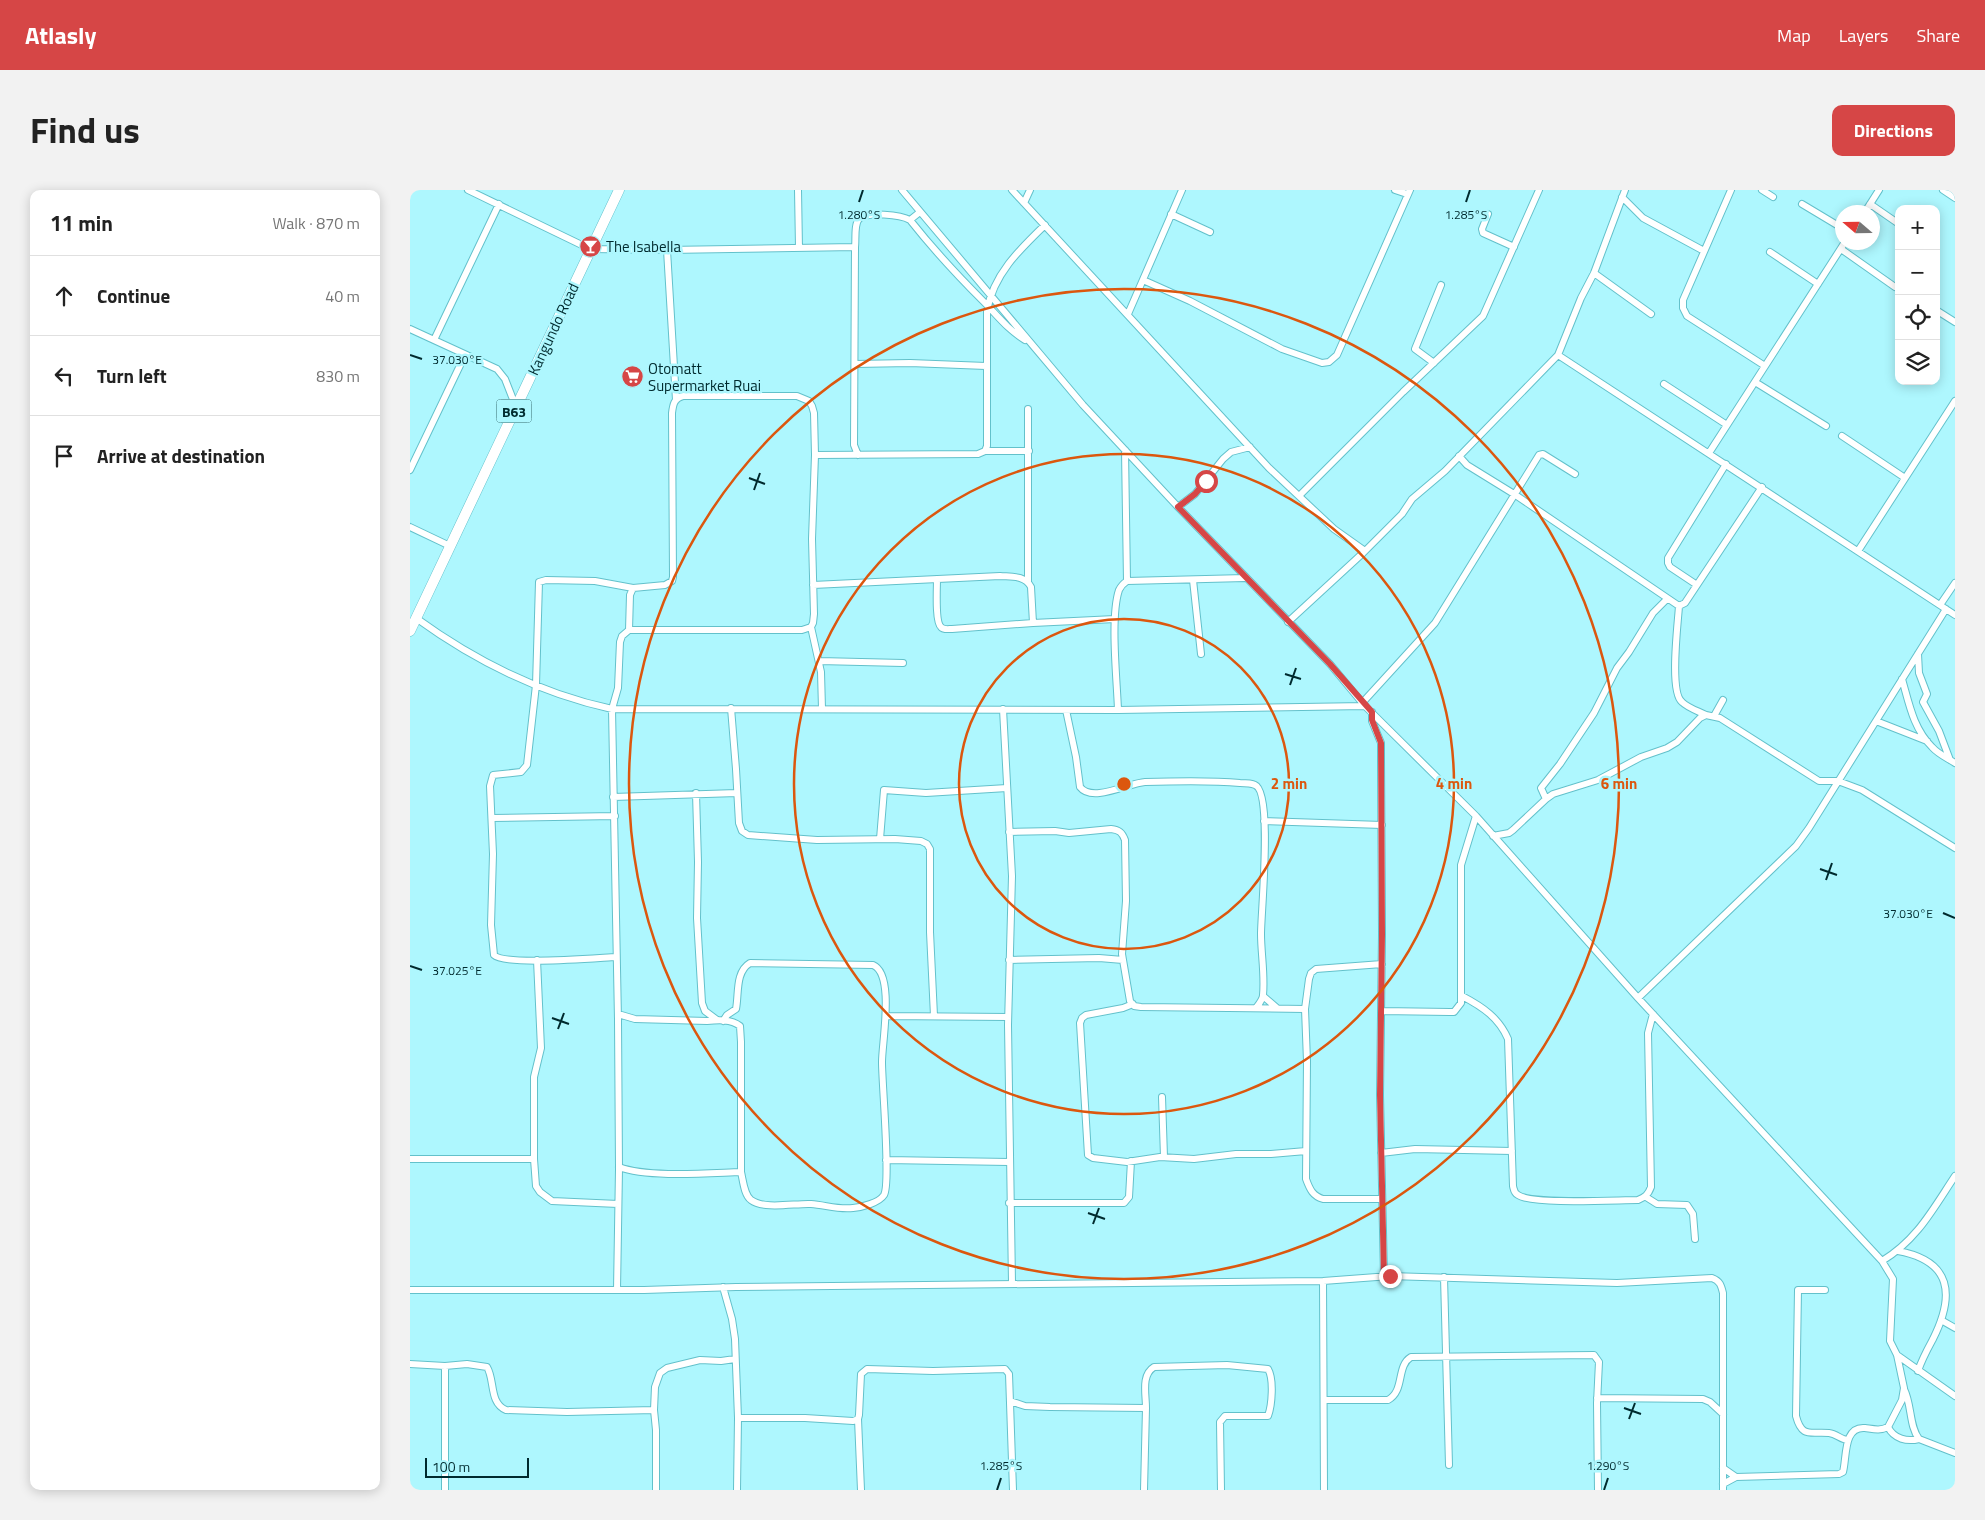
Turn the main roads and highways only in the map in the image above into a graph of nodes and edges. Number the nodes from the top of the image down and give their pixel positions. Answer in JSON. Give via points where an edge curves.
{"nodes":[{"id":1,"x":619,"y":190,"type":"edge"},
{"id":2,"x":410,"y":631,"type":"edge"}],
"edges":[{"from":1,"to":2,"type":"highway","name":"Kangundo Road","number":"B63"}]}
